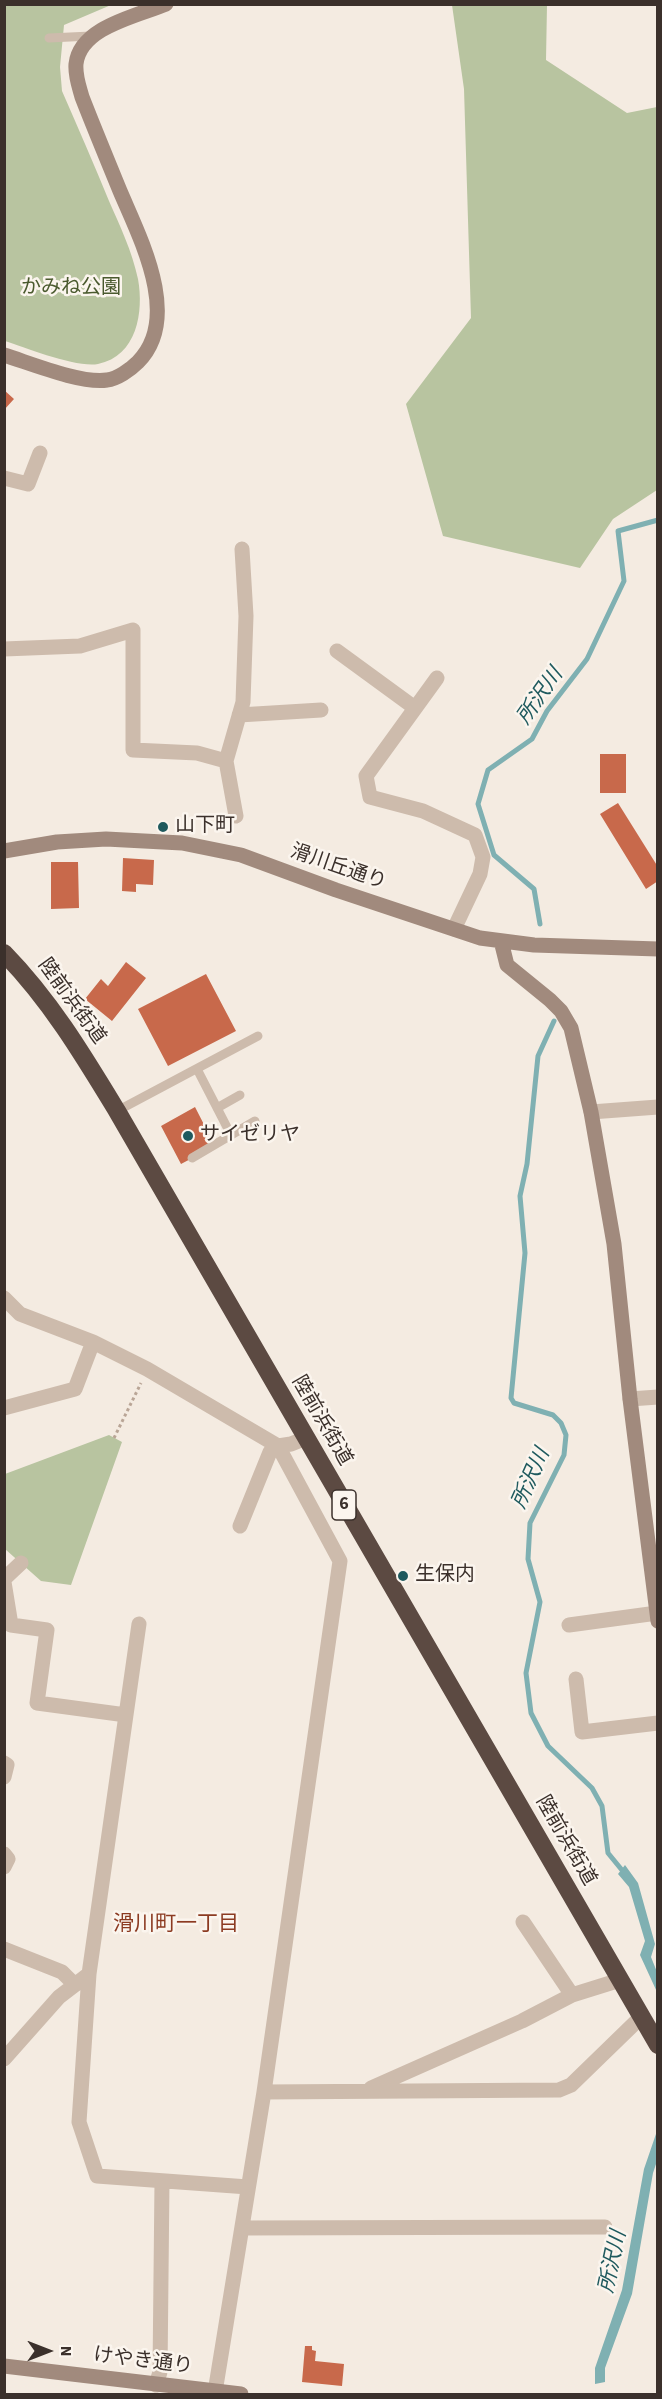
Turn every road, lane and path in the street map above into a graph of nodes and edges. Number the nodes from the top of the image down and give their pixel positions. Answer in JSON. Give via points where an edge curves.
{"nodes":[{"id":1,"x":166,"y":4,"type":"edge"},
{"id":2,"x":92,"y":36,"type":"junction"},
{"id":3,"x":50,"y":38,"type":"dead end"},
{"id":4,"x":4,"y":355,"type":"edge"},
{"id":5,"x":40,"y":453,"type":"dead end"},
{"id":6,"x":4,"y":478,"type":"edge"},
{"id":7,"x":242,"y":549,"type":"dead end"},
{"id":8,"x":4,"y":649,"type":"edge"},
{"id":9,"x":337,"y":651,"type":"dead end"},
{"id":10,"x":437,"y":678,"type":"dead end"},
{"id":11,"x":415,"y":708,"type":"junction"},
{"id":12,"x":321,"y":710,"type":"dead end"},
{"id":13,"x":239,"y":716,"type":"junction"},
{"id":14,"x":226,"y":761,"type":"junction"},
{"id":15,"x":236,"y":816,"type":"dead end"},
{"id":16,"x":4,"y":851,"type":"edge"},
{"id":17,"x":454,"y":929,"type":"junction"},
{"id":18,"x":501,"y":941,"type":"junction"},
{"id":19,"x":657,"y":949,"type":"edge"},
{"id":20,"x":4,"y":953,"type":"edge"},
{"id":21,"x":258,"y":1036,"type":"dead end"},
{"id":22,"x":197,"y":1069,"type":"junction"},
{"id":23,"x":240,"y":1095,"type":"dead end"},
{"id":24,"x":657,"y":1107,"type":"edge"},
{"id":25,"x":217,"y":1108,"type":"junction"},
{"id":26,"x":117,"y":1111,"type":"junction"},
{"id":27,"x":591,"y":1112,"type":"junction"},
{"id":28,"x":255,"y":1120,"type":"dead end"},
{"id":29,"x":231,"y":1135,"type":"junction"},
{"id":30,"x":192,"y":1158,"type":"dead end"},
{"id":31,"x":4,"y":1298,"type":"edge"},
{"id":32,"x":93,"y":1342,"type":"junction"},
{"id":33,"x":147,"y":1369,"type":"junction"},
{"id":34,"x":657,"y":1397,"type":"edge"},
{"id":35,"x":630,"y":1399,"type":"junction"},
{"id":36,"x":4,"y":1408,"type":"edge"},
{"id":37,"x":114,"y":1438,"type":"dead end"},
{"id":38,"x":306,"y":1438,"type":"junction"},
{"id":39,"x":278,"y":1446,"type":"junction"},
{"id":40,"x":240,"y":1526,"type":"dead end"},
{"id":41,"x":21,"y":1563,"type":"dead end"},
{"id":42,"x":4,"y":1581,"type":"edge"},
{"id":43,"x":657,"y":1617,"type":"edge"},
{"id":44,"x":139,"y":1624,"type":"dead end"},
{"id":45,"x":569,"y":1625,"type":"dead end"},
{"id":46,"x":576,"y":1678,"type":"dead end"},
{"id":47,"x":126,"y":1715,"type":"junction"},
{"id":48,"x":657,"y":1723,"type":"edge"},
{"id":49,"x":4,"y":1763,"type":"edge"},
{"id":50,"x":4,"y":1777,"type":"edge"},
{"id":51,"x":4,"y":1854,"type":"edge"},
{"id":52,"x":4,"y":1867,"type":"edge"},
{"id":53,"x":523,"y":1922,"type":"dead end"},
{"id":54,"x":4,"y":1949,"type":"edge"},
{"id":55,"x":89,"y":1974,"type":"junction"},
{"id":56,"x":620,"y":1980,"type":"junction"},
{"id":57,"x":75,"y":1984,"type":"junction"},
{"id":58,"x":572,"y":1995,"type":"junction"},
{"id":59,"x":641,"y":2017,"type":"junction"},
{"id":60,"x":657,"y":2045,"type":"edge"},
{"id":61,"x":4,"y":2059,"type":"edge"},
{"id":62,"x":365,"y":2090,"type":"junction"},
{"id":63,"x":264,"y":2092,"type":"junction"},
{"id":64,"x":162,"y":2181,"type":"junction"},
{"id":65,"x":248,"y":2187,"type":"junction"},
{"id":66,"x":605,"y":2227,"type":"dead end"},
{"id":67,"x":242,"y":2228,"type":"junction"},
{"id":68,"x":4,"y":2366,"type":"edge"},
{"id":69,"x":156,"y":2385,"type":"junction"},
{"id":70,"x":215,"y":2392,"type":"junction"},
{"id":71,"x":241,"y":2394,"type":"edge"}],
"edges":[{"from":1,"to":2,"type":"street"},
{"from":2,"to":3,"type":"lane"},
{"from":2,"to":4,"type":"street","via":[[82,45],[76,75],[144,248],[153,281],[157,324],[153,343],[132,368],[108,380],[82,378]]},
{"from":5,"to":6,"type":"street","via":[[28,484]]},
{"from":7,"to":13,"type":"street","via":[[246,616],[243,702]]},
{"from":8,"to":14,"type":"street","via":[[80,646],[133,630],[133,750],[197,753]]},
{"from":9,"to":11,"type":"street"},
{"from":10,"to":11,"type":"street"},
{"from":11,"to":17,"type":"street","via":[[366,776],[370,797],[423,811],[475,835],[483,858],[480,874]]},
{"from":12,"to":13,"type":"street"},
{"from":13,"to":14,"type":"street"},
{"from":14,"to":15,"type":"street"},
{"from":16,"to":17,"type":"street","name":"滑川丘通り","via":[[106,839],[182,843],[241,855]]},
{"from":17,"to":18,"type":"street","name":"滑川丘通り"},
{"from":18,"to":19,"type":"street","name":"滑川丘通り"},
{"from":18,"to":27,"type":"street","via":[[507,965],[550,1000],[571,1028]]},
{"from":20,"to":26,"type":"highway","name":"陸前浜街道","number":"6","via":[[46,1000]]},
{"from":21,"to":22,"type":"lane"},
{"from":22,"to":25,"type":"lane"},
{"from":22,"to":26,"type":"lane"},
{"from":23,"to":25,"type":"lane"},
{"from":24,"to":27,"type":"street"},
{"from":25,"to":29,"type":"lane"},
{"from":26,"to":38,"type":"highway","name":"陸前浜街道","number":"6"},
{"from":27,"to":35,"type":"street","via":[[614,1244]]},
{"from":28,"to":29,"type":"lane"},
{"from":29,"to":30,"type":"lane"},
{"from":31,"to":32,"type":"street","via":[[20,1314]]},
{"from":32,"to":33,"type":"street"},
{"from":32,"to":36,"type":"street","via":[[75,1389]]},
{"from":33,"to":37,"type":"path"},
{"from":33,"to":39,"type":"street"},
{"from":34,"to":35,"type":"street"},
{"from":35,"to":43,"type":"street"},
{"from":38,"to":39,"type":"street"},
{"from":38,"to":56,"type":"highway","name":"陸前浜街道","number":"6"},
{"from":39,"to":40,"type":"street","via":[[270,1452]]},
{"from":39,"to":63,"type":"street","via":[[340,1561]]},
{"from":41,"to":42,"type":"street"},
{"from":42,"to":47,"type":"street","via":[[11,1625],[47,1630],[37,1703]]},
{"from":43,"to":45,"type":"street"},
{"from":44,"to":47,"type":"street"},
{"from":46,"to":48,"type":"street","via":[[582,1732]]},
{"from":47,"to":55,"type":"street"},
{"from":49,"to":50,"type":"street"},
{"from":51,"to":52,"type":"street","via":[[8,1859]]},
{"from":53,"to":58,"type":"street"},
{"from":54,"to":57,"type":"street","via":[[62,1972]]},
{"from":55,"to":57,"type":"street"},
{"from":55,"to":64,"type":"street","via":[[79,2122],[97,2176]]},
{"from":56,"to":58,"type":"street"},
{"from":56,"to":59,"type":"highway","name":"陸前浜街道","number":"6"},
{"from":57,"to":61,"type":"street"},
{"from":58,"to":62,"type":"street"},
{"from":59,"to":60,"type":"highway","name":"陸前浜街道","number":"6"},
{"from":59,"to":62,"type":"street","via":[[571,2085],[559,2090]]},
{"from":62,"to":63,"type":"street"},
{"from":63,"to":65,"type":"street"},
{"from":64,"to":65,"type":"street"},
{"from":64,"to":69,"type":"street","via":[[160,2372]]},
{"from":65,"to":67,"type":"street"},
{"from":66,"to":67,"type":"street"},
{"from":67,"to":70,"type":"street"},
{"from":68,"to":69,"type":"street","name":"けやき通り"},
{"from":69,"to":70,"type":"street","name":"けやき通り"},
{"from":70,"to":71,"type":"street","name":"けやき通り"}]}
